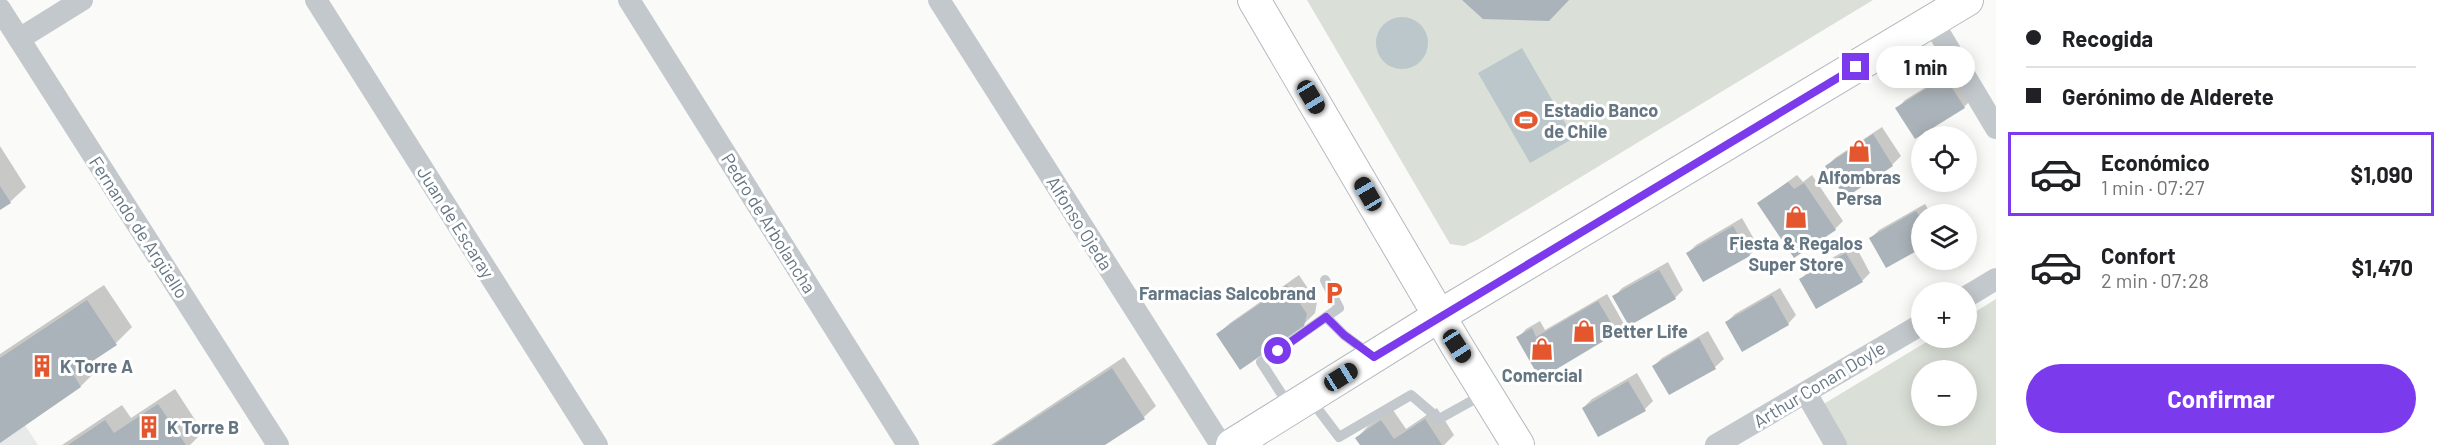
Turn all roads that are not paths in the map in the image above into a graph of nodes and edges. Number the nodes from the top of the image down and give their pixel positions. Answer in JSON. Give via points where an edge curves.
{"nodes":[{"id":1,"x":82,"y":0,"type":"edge"},
{"id":2,"x":316,"y":0,"type":"edge"},
{"id":3,"x":629,"y":0,"type":"edge"},
{"id":4,"x":939,"y":0,"type":"edge"},
{"id":5,"x":1254,"y":0,"type":"edge"},
{"id":6,"x":1967,"y":0,"type":"edge"},
{"id":7,"x":0,"y":9,"type":"edge"},
{"id":8,"x":1932,"y":21,"type":"junction"},
{"id":9,"x":19,"y":39,"type":"junction"},
{"id":10,"x":1996,"y":128,"type":"edge"},
{"id":11,"x":1996,"y":279,"type":"edge"},
{"id":12,"x":1325,"y":280,"type":"dead end"},
{"id":13,"x":1977,"y":290,"type":"edge"},
{"id":14,"x":1439,"y":316,"type":"junction"},
{"id":15,"x":1326,"y":317,"type":"junction"},
{"id":16,"x":1911,"y":331,"type":"edge"},
{"id":17,"x":1374,"y":357,"type":"junction"},
{"id":18,"x":1486,"y":393,"type":"junction"},
{"id":19,"x":1806,"y":393,"type":"junction"},
{"id":20,"x":1300,"y":403,"type":"junction"},
{"id":21,"x":278,"y":445,"type":"edge"},
{"id":22,"x":597,"y":445,"type":"edge"},
{"id":23,"x":908,"y":445,"type":"edge"},
{"id":24,"x":1221,"y":445,"type":"edge"},
{"id":25,"x":1232,"y":445,"type":"edge"},
{"id":26,"x":1518,"y":445,"type":"edge"},
{"id":27,"x":1716,"y":445,"type":"edge"},
{"id":28,"x":1836,"y":445,"type":"edge"}],
"edges":[{"from":1,"to":9,"type":"street"},
{"from":2,"to":22,"type":"street","name":"Juan de Escaray"},
{"from":3,"to":23,"type":"street","name":"Pedro de Arbolancha"},
{"from":4,"to":24,"type":"street","name":"Alfonso Ojeda"},
{"from":5,"to":14,"type":"main road"},
{"from":6,"to":8,"type":"main road"},
{"from":7,"to":9,"type":"street","name":"Fernando de Argüello"},
{"from":8,"to":10,"type":"street"},
{"from":8,"to":14,"type":"main road"},
{"from":9,"to":21,"type":"street","name":"Fernando de Argüello"},
{"from":11,"to":13,"type":"street"},
{"from":12,"to":15,"type":"lane","via":[[1339,308]]},
{"from":14,"to":17,"type":"main road"},
{"from":14,"to":18,"type":"main road"},
{"from":15,"to":17,"type":"lane"},
{"from":15,"to":20,"type":"lane","via":[[1262,362],[1272,382]]},
{"from":16,"to":19,"type":"street","name":"Arthur Conan Doyle"},
{"from":17,"to":20,"type":"main road"},
{"from":18,"to":20,"type":"lane","via":[[1439,419],[1411,395],[1339,437]]},
{"from":18,"to":26,"type":"main road"},
{"from":19,"to":27,"type":"street","name":"Arthur Conan Doyle"},
{"from":19,"to":28,"type":"street"},
{"from":20,"to":25,"type":"main road"}]}
